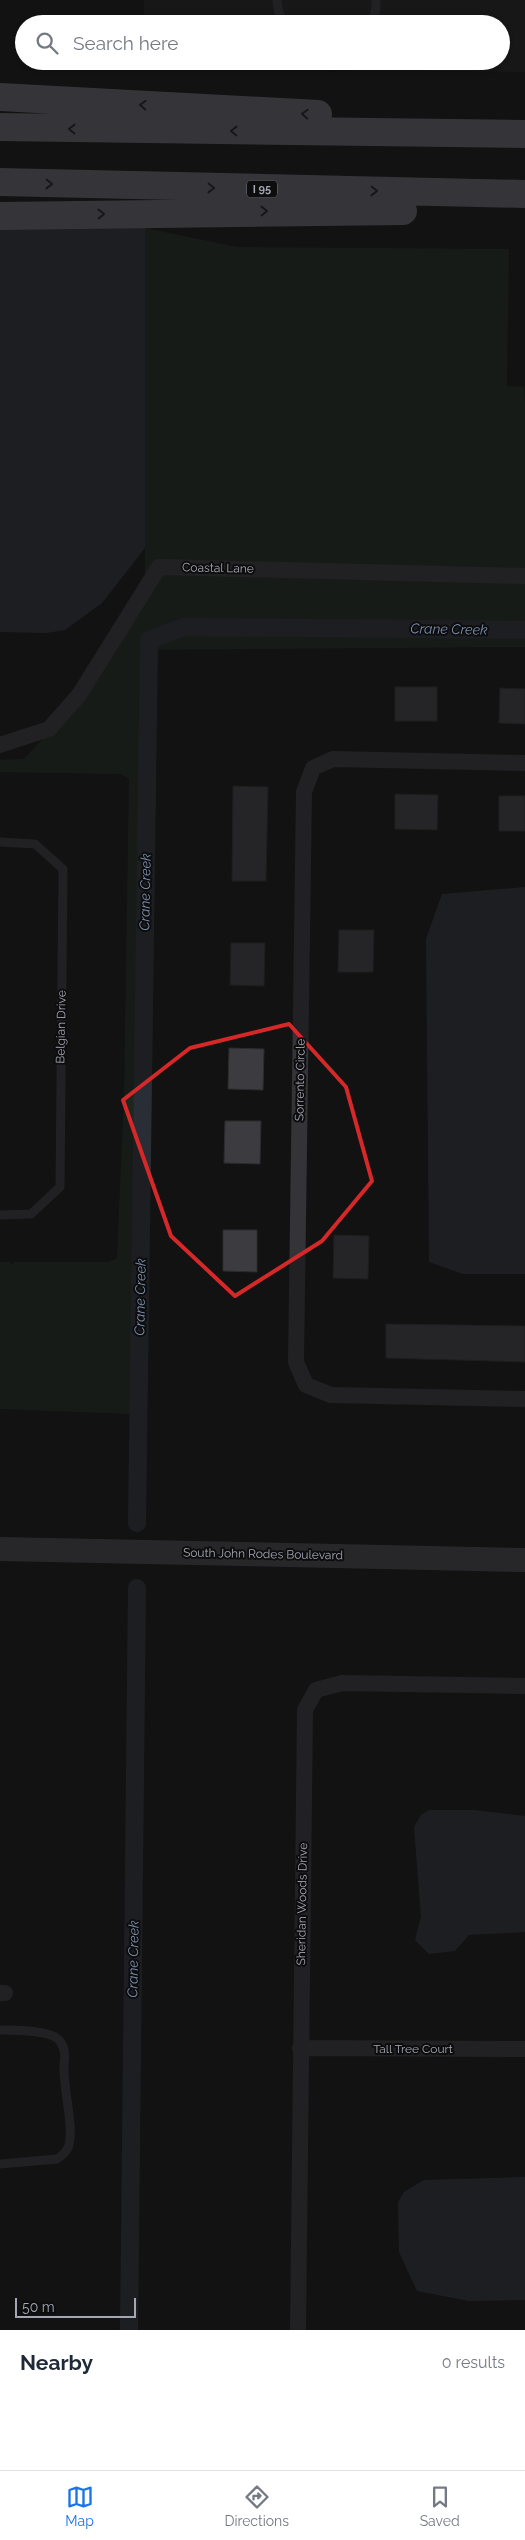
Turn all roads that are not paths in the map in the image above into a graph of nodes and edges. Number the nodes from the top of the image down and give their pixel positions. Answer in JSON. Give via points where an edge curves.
{"nodes":[{"id":1,"x":277,"y":0,"type":"edge"},
{"id":2,"x":376,"y":0,"type":"edge"},
{"id":3,"x":279,"y":15,"type":"edge"},
{"id":4,"x":375,"y":15,"type":"edge"},
{"id":5,"x":0,"y":97,"type":"edge"},
{"id":6,"x":0,"y":127,"type":"edge"},
{"id":7,"x":518,"y":134,"type":"edge"},
{"id":8,"x":0,"y":182,"type":"edge"},
{"id":9,"x":525,"y":194,"type":"edge"},
{"id":10,"x":525,"y":212,"type":"edge"},
{"id":11,"x":0,"y":216,"type":"edge"},
{"id":12,"x":525,"y":576,"type":"edge"},
{"id":13,"x":0,"y":745,"type":"edge"},
{"id":14,"x":525,"y":763,"type":"edge"},
{"id":15,"x":0,"y":842,"type":"edge"},
{"id":16,"x":0,"y":1215,"type":"edge"},
{"id":17,"x":525,"y":1400,"type":"edge"},
{"id":18,"x":0,"y":1549,"type":"edge"},
{"id":19,"x":525,"y":1560,"type":"edge"},
{"id":20,"x":525,"y":1686,"type":"edge"},
{"id":21,"x":0,"y":2030,"type":"edge"},
{"id":22,"x":300,"y":2048,"type":"junction"},
{"id":23,"x":525,"y":2049,"type":"edge"},
{"id":24,"x":0,"y":2164,"type":"edge"},
{"id":25,"x":298,"y":2330,"type":"edge"}],
"edges":[{"from":1,"to":3,"type":"lane"},
{"from":2,"to":4,"type":"lane"},
{"from":7,"to":5,"type":"highway","one_way":true,"via":[[337,115]]},
{"from":7,"to":6,"type":"highway","one_way":true},
{"from":8,"to":9,"type":"highway","number":"I 95","one_way":true},
{"from":11,"to":10,"type":"highway","one_way":true,"via":[[315,210]]},
{"from":12,"to":13,"type":"street","name":"Coastal Lane","via":[[159,567],[79,695],[49,729]]},
{"from":14,"to":17,"type":"street","name":"Sorrento Circle","via":[[332,759],[314,768],[304,792],[296,1362],[306,1386],[331,1396]]},
{"from":15,"to":16,"type":"lane","name":"Belgian Drive","via":[[35,844],[63,868],[60,1187],[31,1214]]},
{"from":18,"to":19,"type":"main road","name":"South John Rodes Boulevard"},
{"from":20,"to":22,"type":"street","name":"Sheridan Woods Drive","via":[[342,1683],[316,1690],[305,1710]]},
{"from":21,"to":24,"type":"lane","via":[[49,2034],[63,2045],[69,2146],[64,2156],[57,2159]]},
{"from":22,"to":23,"type":"street","name":"Tall Tree Court"},
{"from":22,"to":25,"type":"street","name":"Sheridan Woods Drive"}]}
